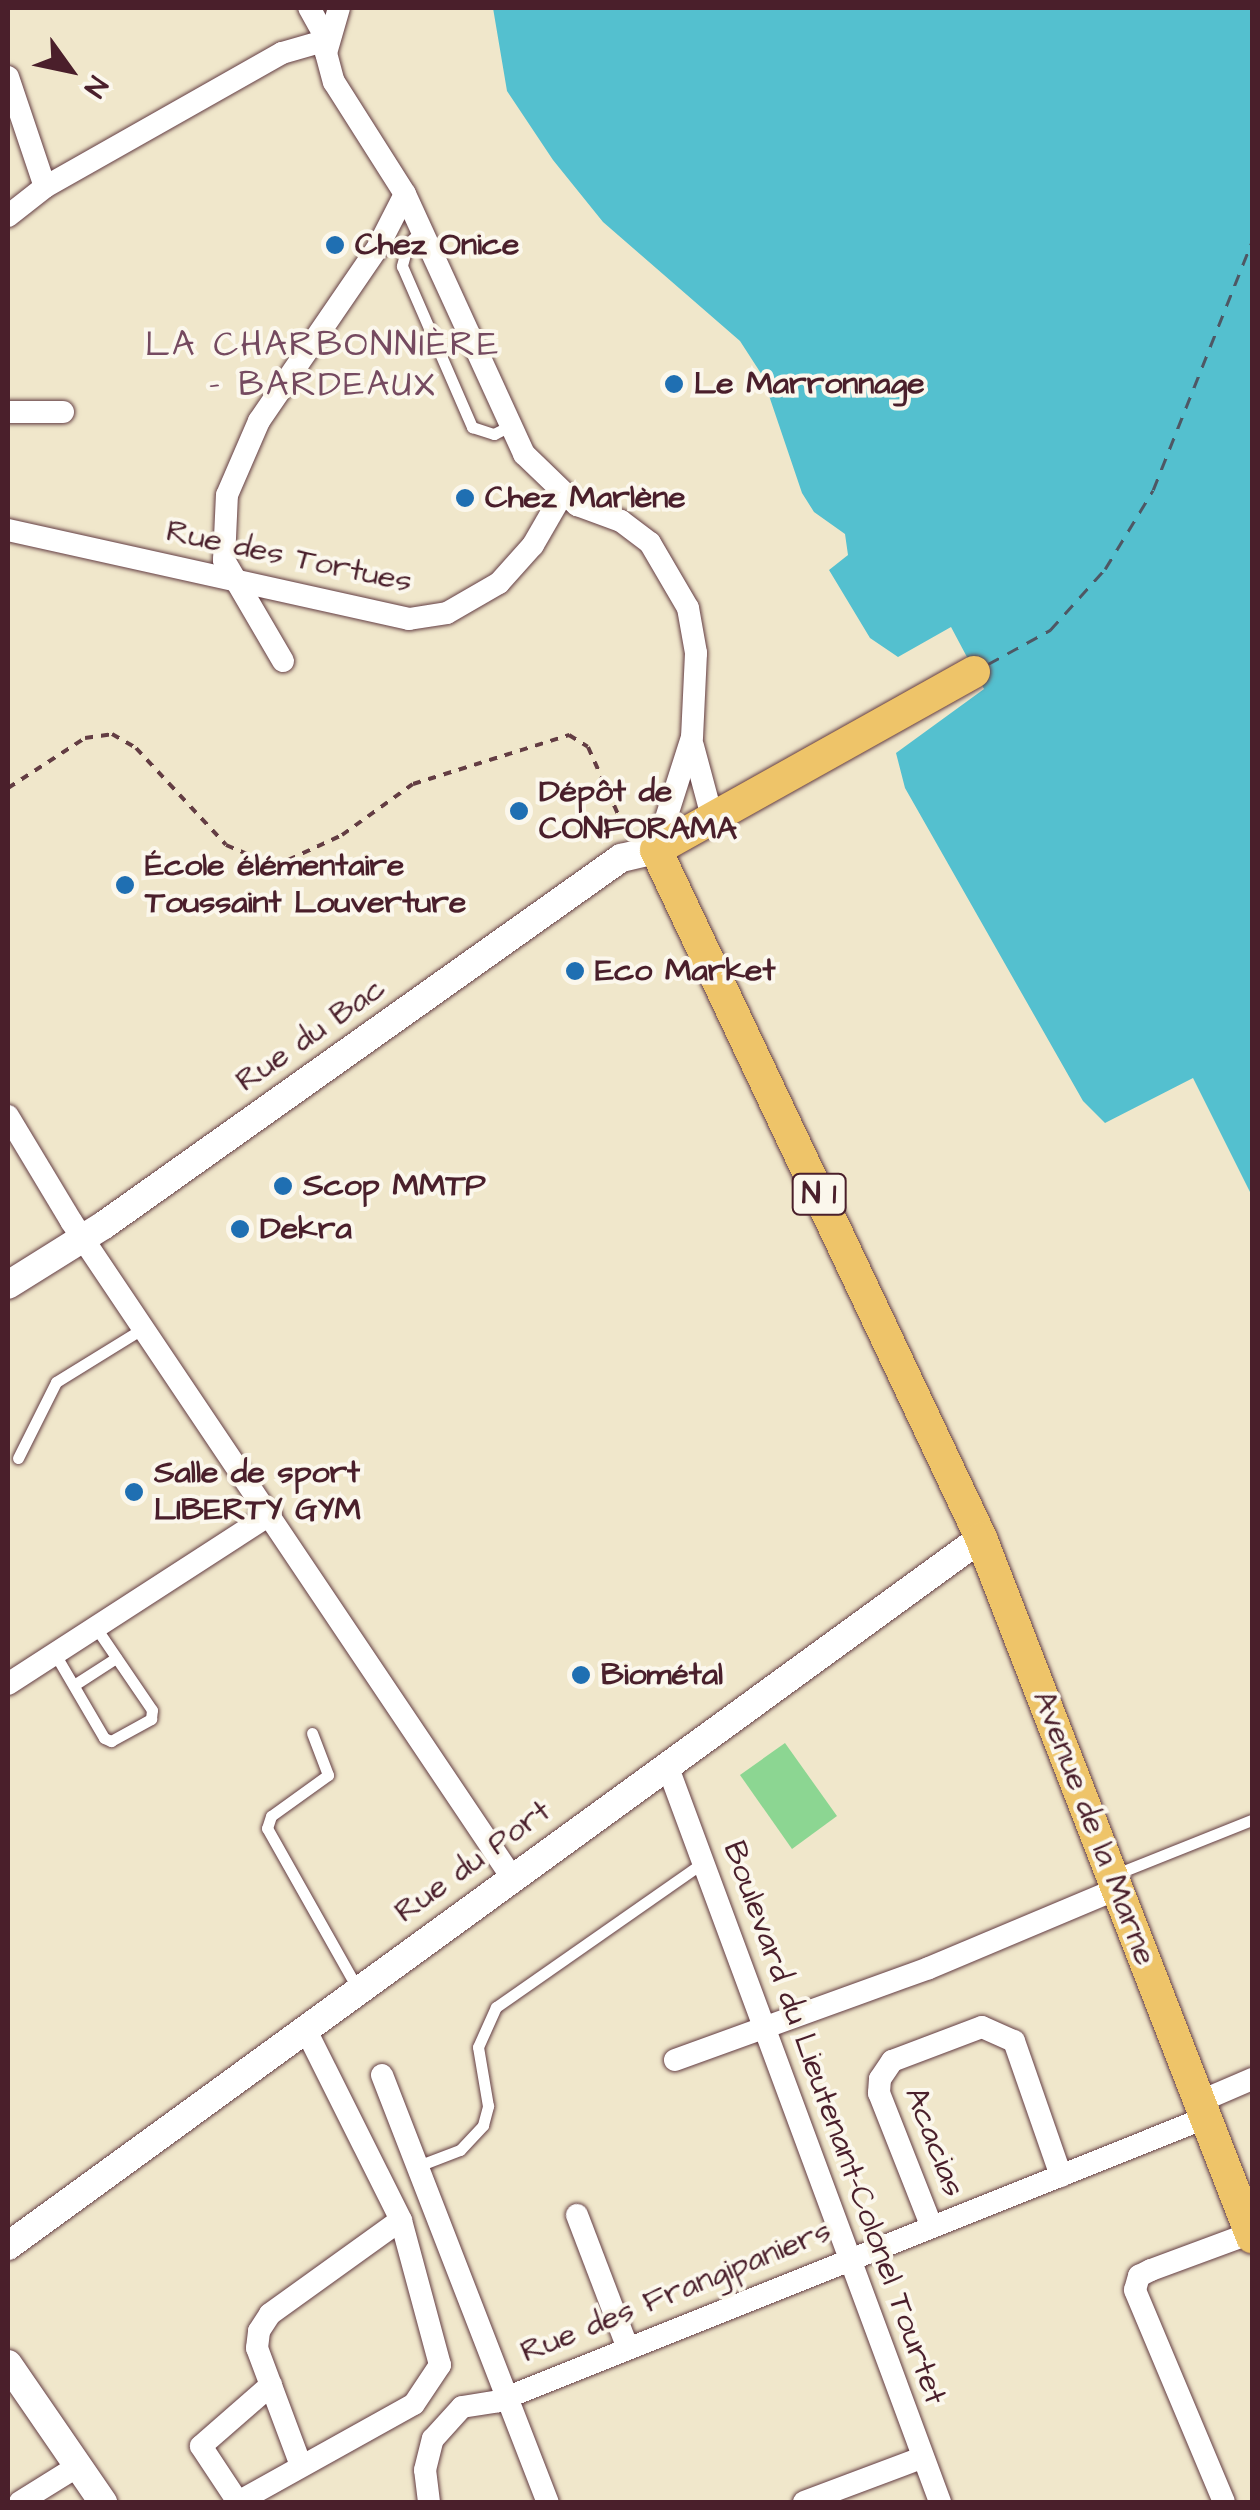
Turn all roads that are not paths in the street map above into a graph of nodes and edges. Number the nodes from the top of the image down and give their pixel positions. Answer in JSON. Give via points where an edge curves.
{"nodes":[{"id":1,"x":309,"y":8,"type":"edge"},
{"id":2,"x":339,"y":8,"type":"edge"},
{"id":3,"x":328,"y":40,"type":"junction"},
{"id":4,"x":8,"y":77,"type":"edge"},
{"id":5,"x":45,"y":187,"type":"junction"},
{"id":6,"x":405,"y":194,"type":"junction"},
{"id":7,"x":8,"y":216,"type":"edge"},
{"id":8,"x":423,"y":230,"type":"junction"},
{"id":9,"x":8,"y":412,"type":"edge"},
{"id":10,"x":63,"y":412,"type":"dead end"},
{"id":11,"x":510,"y":426,"type":"junction"},
{"id":12,"x":564,"y":492,"type":"junction"},
{"id":13,"x":8,"y":530,"type":"edge"},
{"id":14,"x":234,"y":580,"type":"junction"},
{"id":15,"x":283,"y":662,"type":"dead end"},
{"id":16,"x":974,"y":672,"type":"dead end"},
{"id":17,"x":692,"y":738,"type":"junction"},
{"id":18,"x":712,"y":818,"type":"junction"},
{"id":19,"x":645,"y":850,"type":"junction"},
{"id":20,"x":8,"y":1116,"type":"edge"},
{"id":21,"x":84,"y":1237,"type":"junction"},
{"id":22,"x":8,"y":1285,"type":"edge"},
{"id":23,"x":146,"y":1327,"type":"junction"},
{"id":24,"x":18,"y":1458,"type":"dead end"},
{"id":25,"x":271,"y":1514,"type":"junction"},
{"id":26,"x":982,"y":1538,"type":"junction"},
{"id":27,"x":96,"y":1628,"type":"junction"},
{"id":28,"x":55,"y":1654,"type":"junction"},
{"id":29,"x":116,"y":1658,"type":"junction"},
{"id":30,"x":8,"y":1684,"type":"edge"},
{"id":31,"x":74,"y":1685,"type":"junction"},
{"id":32,"x":312,"y":1733,"type":"dead end"},
{"id":33,"x":666,"y":1765,"type":"junction"},
{"id":34,"x":1252,"y":1820,"type":"edge"},
{"id":35,"x":704,"y":1862,"type":"junction"},
{"id":36,"x":510,"y":1876,"type":"junction"},
{"id":37,"x":1114,"y":1882,"type":"junction"},
{"id":38,"x":359,"y":1990,"type":"junction"},
{"id":39,"x":767,"y":2028,"type":"junction"},
{"id":40,"x":307,"y":2032,"type":"junction"},
{"id":41,"x":676,"y":2060,"type":"dead end"},
{"id":42,"x":382,"y":2074,"type":"dead end"},
{"id":43,"x":1252,"y":2079,"type":"edge"},
{"id":44,"x":1203,"y":2110,"type":"junction"},
{"id":45,"x":418,"y":2166,"type":"junction"},
{"id":46,"x":1061,"y":2176,"type":"junction"},
{"id":47,"x":577,"y":2215,"type":"dead end"},
{"id":48,"x":401,"y":2220,"type":"junction"},
{"id":49,"x":930,"y":2225,"type":"junction"},
{"id":50,"x":1252,"y":2235,"type":"edge"},
{"id":51,"x":8,"y":2246,"type":"edge"},
{"id":52,"x":851,"y":2258,"type":"junction"},
{"id":53,"x":627,"y":2346,"type":"junction"},
{"id":54,"x":8,"y":2364,"type":"edge"},
{"id":55,"x":272,"y":2385,"type":"junction"},
{"id":56,"x":506,"y":2394,"type":"junction"},
{"id":57,"x":922,"y":2458,"type":"junction"},
{"id":58,"x":300,"y":2462,"type":"junction"},
{"id":59,"x":78,"y":2466,"type":"junction"},
{"id":60,"x":20,"y":2502,"type":"edge"},
{"id":61,"x":102,"y":2502,"type":"edge"},
{"id":62,"x":238,"y":2502,"type":"edge"},
{"id":63,"x":429,"y":2502,"type":"edge"},
{"id":64,"x":548,"y":2502,"type":"edge"},
{"id":65,"x":804,"y":2502,"type":"edge"},
{"id":66,"x":940,"y":2502,"type":"edge"},
{"id":67,"x":1224,"y":2502,"type":"edge"}],
"edges":[{"from":1,"to":3,"type":"street"},
{"from":2,"to":3,"type":"street"},
{"from":3,"to":5,"type":"street","via":[[282,52]]},
{"from":3,"to":6,"type":"street","via":[[334,82]]},
{"from":4,"to":5,"type":"street"},
{"from":5,"to":7,"type":"street"},
{"from":6,"to":8,"type":"street"},
{"from":6,"to":14,"type":"street","via":[[378,247],[240,458],[222,534]]},
{"from":8,"to":11,"type":"street"},
{"from":8,"to":11,"type":"lane","via":[[408,243],[402,266],[472,427],[494,434]]},
{"from":9,"to":10,"type":"street"},
{"from":11,"to":12,"type":"street","via":[[540,474]]},
{"from":12,"to":14,"type":"street","name":"Rue des Tortues","via":[[516,568],[447,613],[388,616]]},
{"from":12,"to":17,"type":"street","via":[[636,530],[681,588],[696,653]]},
{"from":13,"to":14,"type":"street","name":"Rue des Tortues"},
{"from":14,"to":15,"type":"street"},
{"from":16,"to":18,"type":"main road"},
{"from":17,"to":18,"type":"street"},
{"from":17,"to":19,"type":"street"},
{"from":18,"to":19,"type":"main road"},
{"from":19,"to":21,"type":"street","name":"Rue du Bac"},
{"from":19,"to":26,"type":"main road","number":"N 1"},
{"from":20,"to":21,"type":"street"},
{"from":21,"to":22,"type":"street","name":"Rue du Bac"},
{"from":21,"to":23,"type":"street"},
{"from":23,"to":24,"type":"lane","via":[[56,1382]]},
{"from":23,"to":25,"type":"street"},
{"from":25,"to":27,"type":"street"},
{"from":25,"to":36,"type":"street"},
{"from":26,"to":33,"type":"street","name":"Rue du Port"},
{"from":26,"to":37,"type":"main road","name":"Avenue de la Marne","number":"N 1"},
{"from":27,"to":28,"type":"street"},
{"from":27,"to":29,"type":"lane"},
{"from":28,"to":30,"type":"street"},
{"from":28,"to":31,"type":"lane"},
{"from":29,"to":31,"type":"lane"},
{"from":29,"to":31,"type":"lane","via":[[152,1710],[150,1719],[107,1740]]},
{"from":32,"to":38,"type":"lane","via":[[328,1775],[270,1816],[266,1828]]},
{"from":33,"to":35,"type":"street","name":"Boulevard du Lieutenant-Colonel Tourtet"},
{"from":33,"to":36,"type":"street","name":"Rue du Port"},
{"from":34,"to":37,"type":"lane"},
{"from":35,"to":39,"type":"street","name":"Boulevard du Lieutenant-Colonel Tourtet"},
{"from":35,"to":45,"type":"lane","via":[[496,2007],[478,2047],[488,2106],[483,2124],[460,2150]]},
{"from":36,"to":38,"type":"street","name":"Rue du Port"},
{"from":37,"to":39,"type":"street"},
{"from":37,"to":44,"type":"main road","name":"Avenue de la Marne","number":"N 1"},
{"from":38,"to":40,"type":"street","name":"Rue du Port"},
{"from":39,"to":41,"type":"street"},
{"from":39,"to":52,"type":"street","name":"Boulevard du Lieutenant-Colonel Tourtet"},
{"from":40,"to":48,"type":"street"},
{"from":40,"to":51,"type":"street","name":"Rue du Port"},
{"from":42,"to":45,"type":"street"},
{"from":43,"to":44,"type":"street","name":"Rue des Frangipaniers"},
{"from":44,"to":46,"type":"street","name":"Rue des Frangipaniers"},
{"from":44,"to":50,"type":"main road","number":"N 1"},
{"from":45,"to":56,"type":"street"},
{"from":46,"to":49,"type":"street","name":"Rue des Frangipaniers"},
{"from":46,"to":49,"type":"street","name":"Acacias","via":[[1014,2041],[982,2027],[892,2062],[880,2078],[879,2093]]},
{"from":47,"to":53,"type":"street"},
{"from":48,"to":55,"type":"street","via":[[265,2321],[256,2344]]},
{"from":48,"to":58,"type":"street","via":[[440,2357],[437,2372],[414,2404]]},
{"from":49,"to":52,"type":"street","name":"Rue des Frangipaniers"},
{"from":50,"to":67,"type":"street","via":[[1150,2270],[1139,2276],[1136,2290]]},
{"from":52,"to":53,"type":"street","name":"Rue des Frangipaniers"},
{"from":52,"to":57,"type":"street","name":"Boulevard du Lieutenant-Colonel Tourtet"},
{"from":53,"to":56,"type":"street","name":"Rue des Frangipaniers"},
{"from":54,"to":59,"type":"street"},
{"from":55,"to":58,"type":"street"},
{"from":55,"to":62,"type":"street","via":[[201,2446]]},
{"from":56,"to":63,"type":"street","name":"Rue des Frangipaniers","via":[[462,2407],[440,2428],[428,2453]]},
{"from":56,"to":64,"type":"street"},
{"from":57,"to":65,"type":"street"},
{"from":57,"to":66,"type":"street","name":"Boulevard du Lieutenant-Colonel Tourtet"},
{"from":58,"to":62,"type":"street"},
{"from":59,"to":60,"type":"street"},
{"from":59,"to":61,"type":"street"}]}
